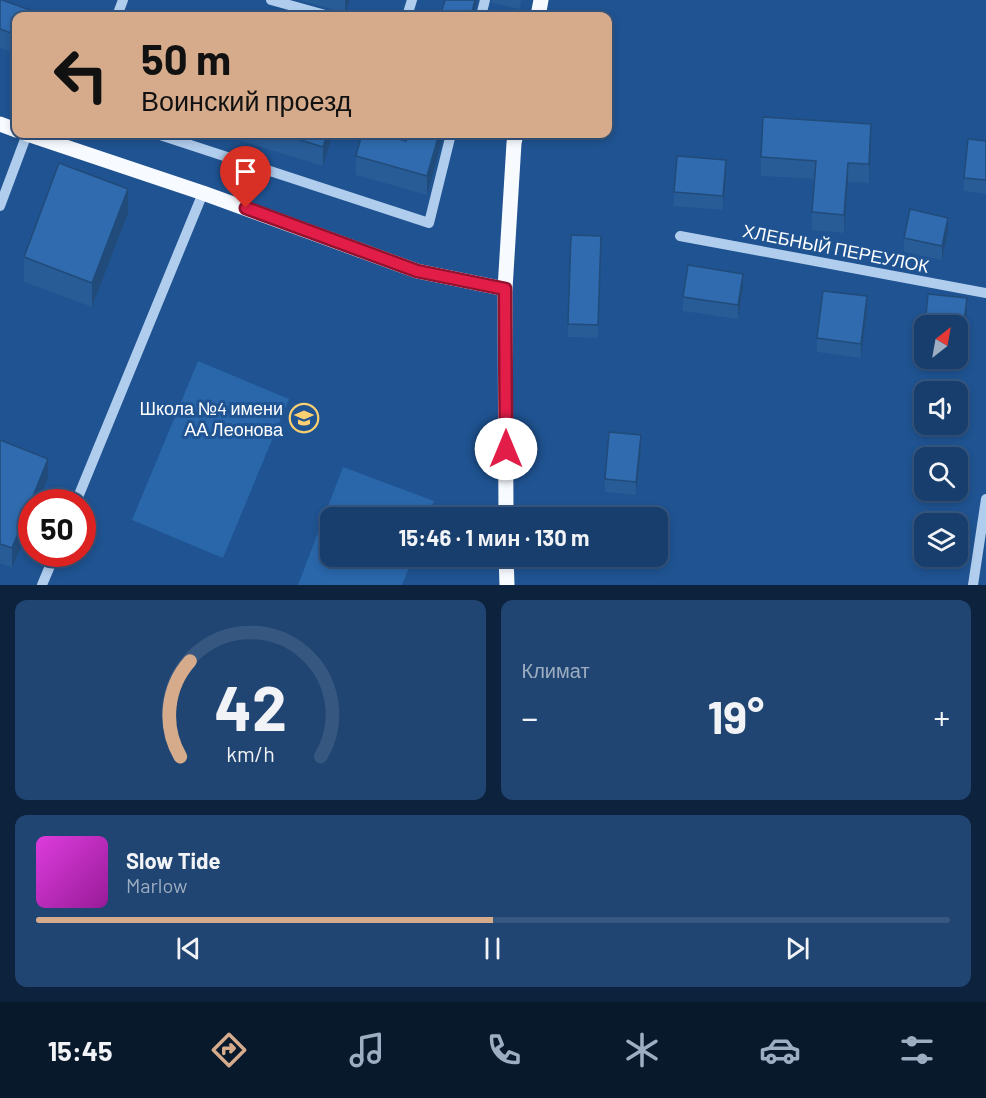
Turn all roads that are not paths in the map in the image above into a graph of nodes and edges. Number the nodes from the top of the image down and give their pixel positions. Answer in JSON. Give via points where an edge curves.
{"nodes":[{"id":1,"x":271,"y":0,"type":"edge"},
{"id":2,"x":314,"y":12,"type":"edge"},
{"id":3,"x":33,"y":138,"type":"edge"},
{"id":4,"x":43,"y":138,"type":"edge"},
{"id":5,"x":169,"y":138,"type":"edge"},
{"id":6,"x":450,"y":138,"type":"edge"},
{"id":7,"x":515,"y":138,"type":"edge"},
{"id":8,"x":203,"y":193,"type":"junction"},
{"id":9,"x":0,"y":206,"type":"edge"},
{"id":10,"x":680,"y":236,"type":"dead end"},
{"id":11,"x":505,"y":289,"type":"junction"},
{"id":12,"x":986,"y":294,"type":"edge"},
{"id":13,"x":81,"y":489,"type":"edge"},
{"id":14,"x":986,"y":499,"type":"edge"},
{"id":15,"x":506,"y":507,"type":"edge"},
{"id":16,"x":50,"y":567,"type":"edge"},
{"id":17,"x":506,"y":567,"type":"edge"},
{"id":18,"x":42,"y":585,"type":"edge"},
{"id":19,"x":507,"y":585,"type":"edge"},
{"id":20,"x":972,"y":585,"type":"edge"}],
"edges":[{"from":1,"to":2,"type":"street"},
{"from":3,"to":9,"type":"street"},
{"from":4,"to":8,"type":"main road"},
{"from":5,"to":6,"type":"street","via":[[429,224]]},
{"from":7,"to":11,"type":"main road"},
{"from":8,"to":11,"type":"main road","via":[[417,271]]},
{"from":8,"to":13,"type":"street"},
{"from":10,"to":12,"type":"street","name":"ХЛЕБНЫЙ ПЕРЕУЛОК"},
{"from":11,"to":15,"type":"main road"},
{"from":14,"to":20,"type":"street"},
{"from":16,"to":18,"type":"street"},
{"from":17,"to":19,"type":"main road"}]}
